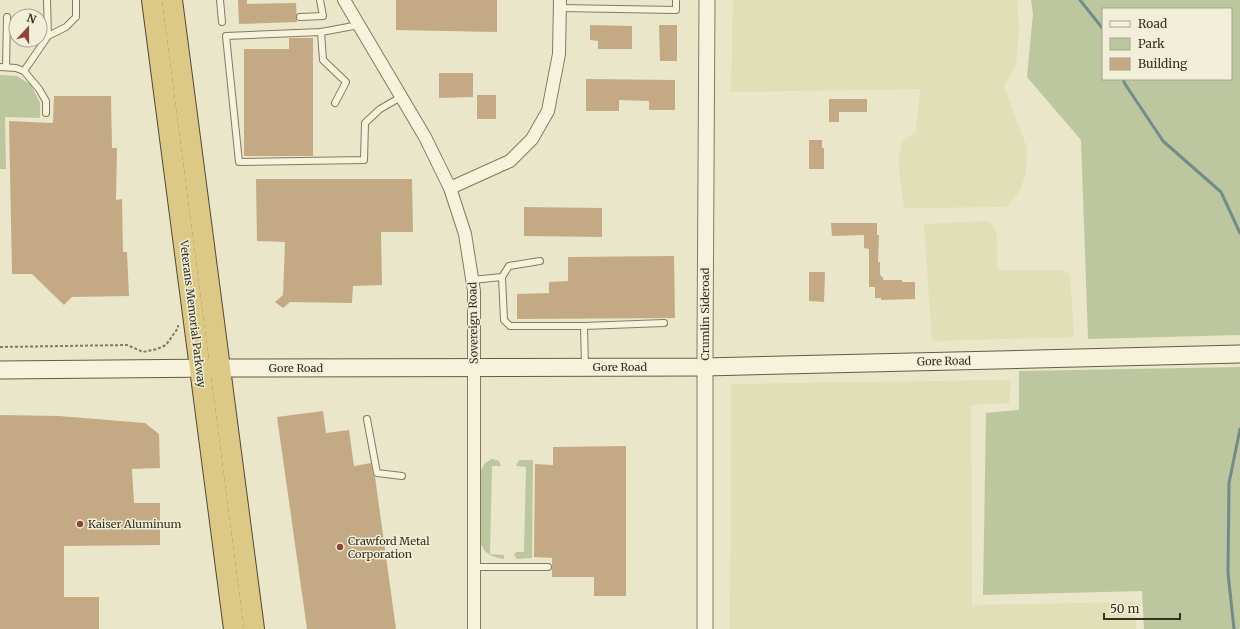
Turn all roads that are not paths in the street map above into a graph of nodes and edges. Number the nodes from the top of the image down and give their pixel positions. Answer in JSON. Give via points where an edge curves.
{"nodes":[{"id":1,"x":76,"y":0,"type":"edge"},
{"id":2,"x":152,"y":0,"type":"edge"},
{"id":3,"x":172,"y":0,"type":"edge"},
{"id":4,"x":220,"y":0,"type":"edge"},
{"id":5,"x":320,"y":0,"type":"edge"},
{"id":6,"x":344,"y":0,"type":"edge"},
{"id":7,"x":676,"y":0,"type":"edge"},
{"id":8,"x":707,"y":0,"type":"edge"},
{"id":9,"x":560,"y":4,"type":"edge"},
{"id":10,"x":300,"y":17,"type":"dead end"},
{"id":11,"x":7,"y":18,"type":"dead end"},
{"id":12,"x":222,"y":22,"type":"dead end"},
{"id":13,"x":359,"y":26,"type":"junction"},
{"id":14,"x":321,"y":32,"type":"junction"},
{"id":15,"x":48,"y":36,"type":"edge"},
{"id":16,"x":40,"y":48,"type":"edge"},
{"id":17,"x":3,"y":67,"type":"edge"},
{"id":18,"x":24,"y":71,"type":"junction"},
{"id":19,"x":401,"y":97,"type":"junction"},
{"id":20,"x":335,"y":103,"type":"dead end"},
{"id":21,"x":46,"y":113,"type":"dead end"},
{"id":22,"x":450,"y":188,"type":"junction"},
{"id":23,"x":540,"y":261,"type":"dead end"},
{"id":24,"x":502,"y":277,"type":"junction"},
{"id":25,"x":472,"y":280,"type":"junction"},
{"id":26,"x":664,"y":323,"type":"dead end"},
{"id":27,"x":584,"y":326,"type":"junction"},
{"id":28,"x":1240,"y":354,"type":"edge"},
{"id":29,"x":585,"y":367,"type":"junction"},
{"id":30,"x":705,"y":367,"type":"junction"},
{"id":31,"x":200,"y":368,"type":"junction"},
{"id":32,"x":219,"y":368,"type":"junction"},
{"id":33,"x":473,"y":368,"type":"junction"},
{"id":34,"x":0,"y":370,"type":"edge"},
{"id":35,"x":367,"y":419,"type":"dead end"},
{"id":36,"x":402,"y":476,"type":"dead end"},
{"id":37,"x":473,"y":567,"type":"junction"},
{"id":38,"x":548,"y":567,"type":"dead end"},
{"id":39,"x":234,"y":629,"type":"edge"},
{"id":40,"x":254,"y":629,"type":"edge"},
{"id":41,"x":474,"y":629,"type":"edge"},
{"id":42,"x":705,"y":629,"type":"edge"}],
"edges":[{"from":1,"to":15,"type":"lane","via":[[76,17],[66,27]]},
{"from":2,"to":31,"type":"highway","name":"Veterans Memorial Parkway"},
{"from":3,"to":32,"type":"highway","name":"Veterans Memorial Parkway"},
{"from":4,"to":12,"type":"lane"},
{"from":5,"to":10,"type":"lane","via":[[322,16]]},
{"from":6,"to":13,"type":"street","name":"Sovereign Road"},
{"from":7,"to":9,"type":"lane","via":[[676,10]]},
{"from":8,"to":30,"type":"street","name":"Crumlin Sideroad"},
{"from":9,"to":22,"type":"street","via":[[559,54],[548,111],[532,139],[510,161]]},
{"from":11,"to":17,"type":"lane"},
{"from":13,"to":14,"type":"lane"},
{"from":13,"to":19,"type":"street","name":"Sovereign Road"},
{"from":14,"to":19,"type":"lane","via":[[226,36],[239,162],[364,160],[365,123],[380,109]]},
{"from":14,"to":20,"type":"lane","via":[[323,60],[346,82]]},
{"from":16,"to":18,"type":"lane"},
{"from":17,"to":18,"type":"lane"},
{"from":18,"to":21,"type":"lane","via":[[46,101]]},
{"from":19,"to":22,"type":"street","name":"Sovereign Road","via":[[425,137]]},
{"from":22,"to":25,"type":"street","name":"Sovereign Road","via":[[465,234]]},
{"from":23,"to":24,"type":"lane","via":[[509,266]]},
{"from":24,"to":25,"type":"lane"},
{"from":24,"to":27,"type":"lane","via":[[504,320],[510,326]]},
{"from":25,"to":33,"type":"street","name":"Sovereign Road"},
{"from":26,"to":27,"type":"lane"},
{"from":27,"to":29,"type":"lane"},
{"from":28,"to":30,"type":"main road","name":"Gore Road"},
{"from":29,"to":30,"type":"main road","name":"Gore Road"},
{"from":29,"to":33,"type":"main road","name":"Gore Road"},
{"from":30,"to":42,"type":"street","name":"Crumlin Sideroad"},
{"from":31,"to":32,"type":"main road","name":"Gore Road"},
{"from":31,"to":34,"type":"main road","name":"Gore Road"},
{"from":31,"to":39,"type":"highway","name":"Veterans Memorial Parkway"},
{"from":32,"to":33,"type":"main road","name":"Gore Road"},
{"from":32,"to":40,"type":"highway","name":"Veterans Memorial Parkway"},
{"from":33,"to":37,"type":"street","name":"Sovereign Road"},
{"from":35,"to":36,"type":"lane","via":[[377,473]]},
{"from":37,"to":38,"type":"lane"},
{"from":37,"to":41,"type":"street","name":"Sovereign Road"}]}
